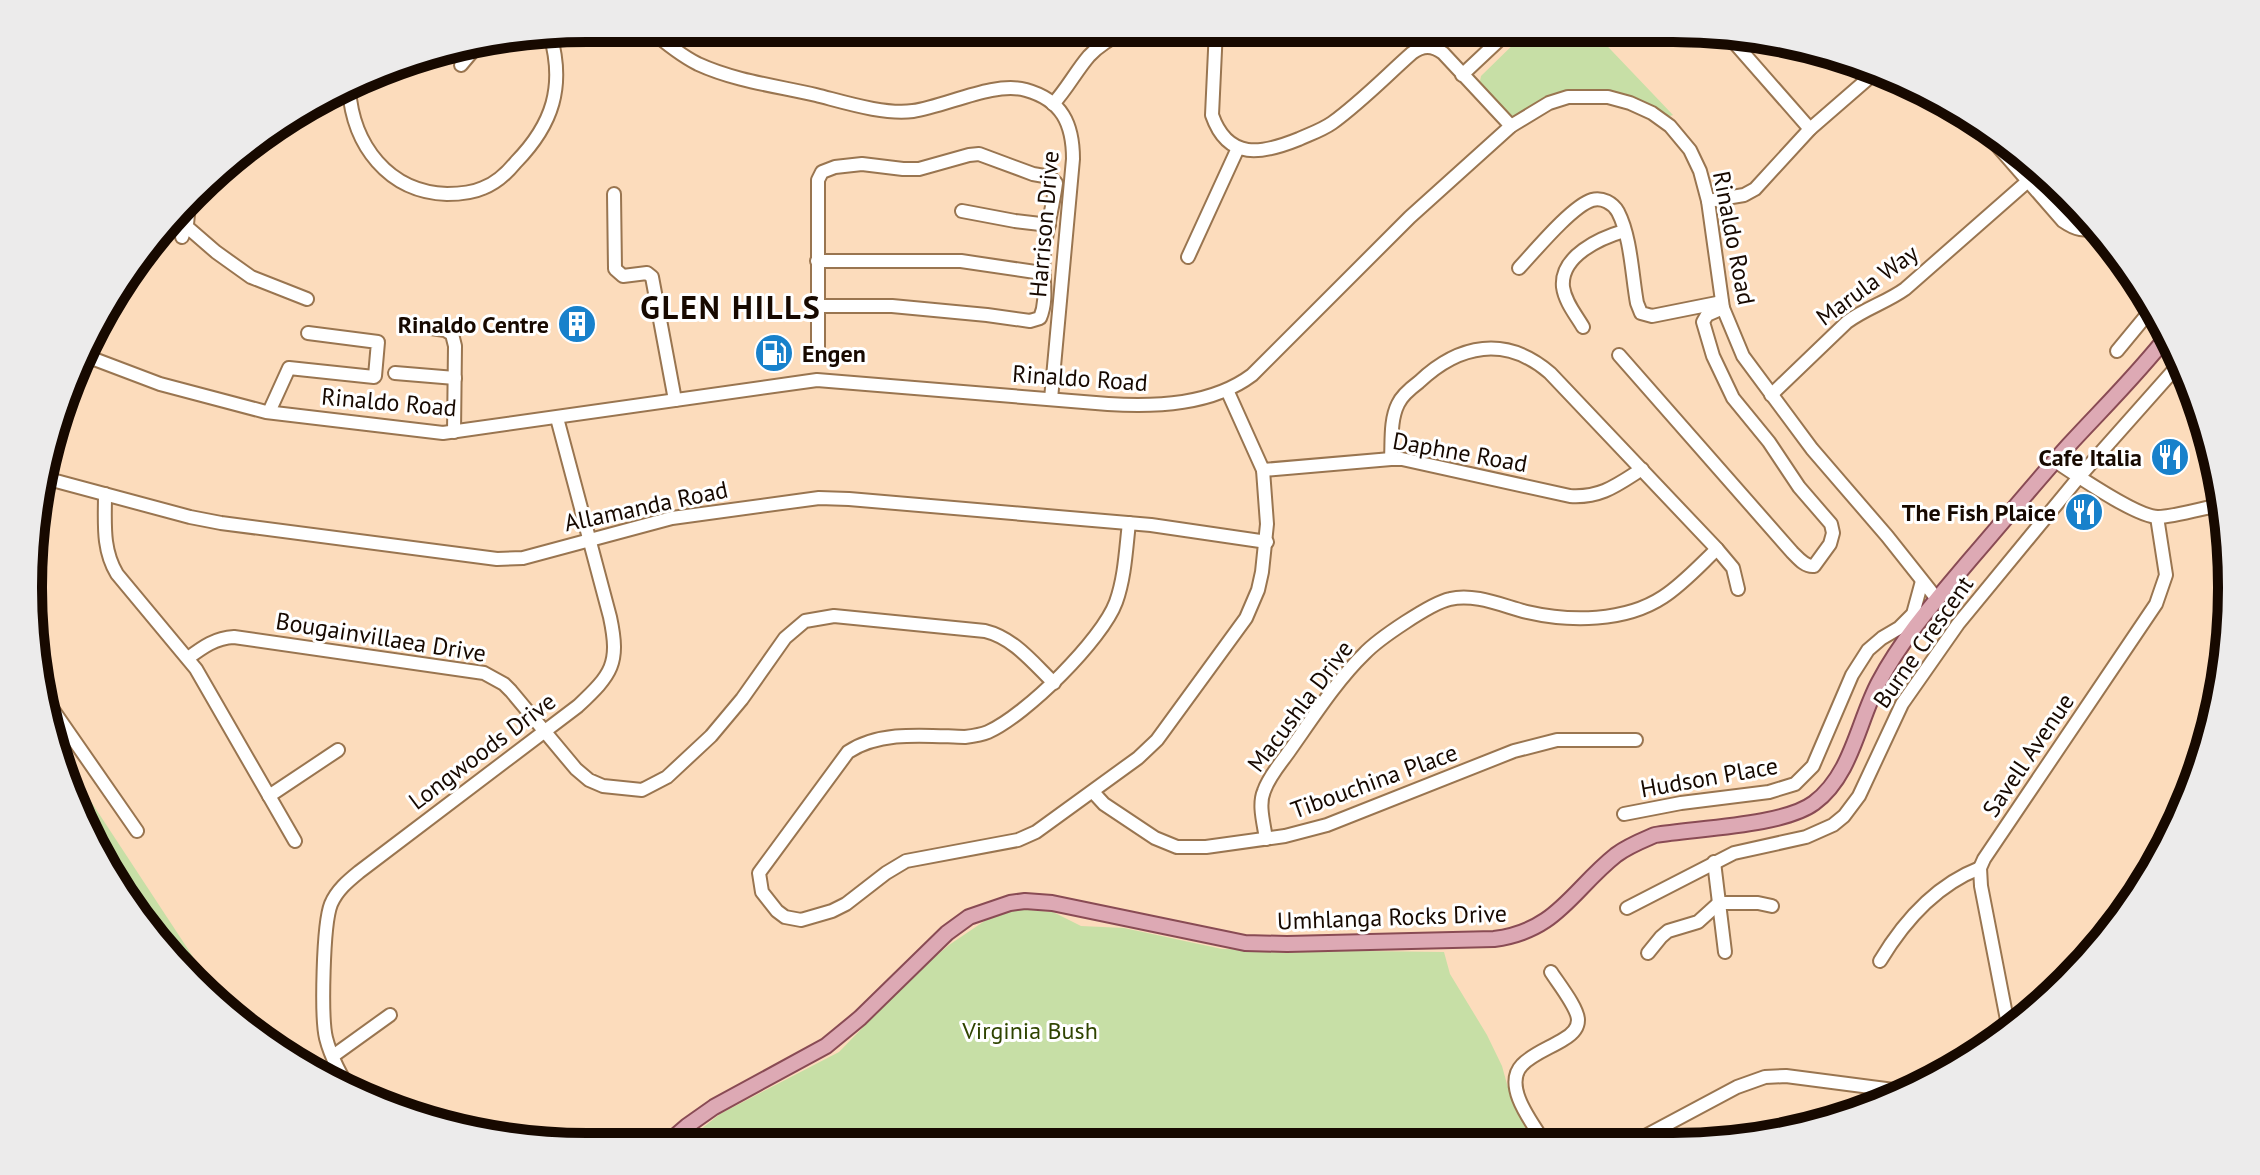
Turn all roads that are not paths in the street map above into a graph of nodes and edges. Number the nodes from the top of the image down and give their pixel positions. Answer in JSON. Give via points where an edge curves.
{"nodes":[{"id":1,"x":667,"y":42,"type":"edge"},
{"id":2,"x":1105,"y":42,"type":"edge"},
{"id":3,"x":1215,"y":42,"type":"edge"},
{"id":4,"x":1497,"y":42,"type":"edge"},
{"id":5,"x":552,"y":43,"type":"edge"},
{"id":6,"x":1738,"y":46,"type":"edge"},
{"id":7,"x":469,"y":55,"type":"edge"},
{"id":8,"x":461,"y":65,"type":"dead end"},
{"id":9,"x":1462,"y":75,"type":"junction"},
{"id":10,"x":1868,"y":79,"type":"edge"},
{"id":11,"x":349,"y":97,"type":"edge"},
{"id":12,"x":1053,"y":104,"type":"junction"},
{"id":13,"x":1511,"y":126,"type":"junction"},
{"id":14,"x":1810,"y":129,"type":"junction"},
{"id":15,"x":1238,"y":148,"type":"junction"},
{"id":16,"x":2014,"y":163,"type":"edge"},
{"id":17,"x":2028,"y":181,"type":"junction"},
{"id":18,"x":614,"y":194,"type":"dead end"},
{"id":19,"x":1708,"y":201,"type":"junction"},
{"id":20,"x":962,"y":211,"type":"dead end"},
{"id":21,"x":187,"y":218,"type":"edge"},
{"id":22,"x":1049,"y":225,"type":"junction"},
{"id":23,"x":2085,"y":230,"type":"edge"},
{"id":24,"x":1624,"y":231,"type":"junction"},
{"id":25,"x":1044,"y":252,"type":"junction"},
{"id":26,"x":1065,"y":254,"type":"junction"},
{"id":27,"x":1188,"y":257,"type":"dead end"},
{"id":28,"x":817,"y":261,"type":"junction"},
{"id":29,"x":1519,"y":268,"type":"dead end"},
{"id":30,"x":1042,"y":273,"type":"junction"},
{"id":31,"x":307,"y":299,"type":"dead end"},
{"id":32,"x":1723,"y":305,"type":"junction"},
{"id":33,"x":819,"y":306,"type":"junction"},
{"id":34,"x":2146,"y":316,"type":"edge"},
{"id":35,"x":410,"y":325,"type":"dead end"},
{"id":36,"x":1583,"y":327,"type":"dead end"},
{"id":37,"x":308,"y":333,"type":"dead end"},
{"id":38,"x":2161,"y":344,"type":"edge"},
{"id":39,"x":818,"y":348,"type":"dead end"},
{"id":40,"x":2117,"y":351,"type":"dead end"},
{"id":41,"x":1619,"y":355,"type":"dead end"},
{"id":42,"x":93,"y":359,"type":"edge"},
{"id":43,"x":2173,"y":371,"type":"edge"},
{"id":44,"x":395,"y":373,"type":"dead end"},
{"id":45,"x":455,"y":378,"type":"junction"},
{"id":46,"x":1227,"y":390,"type":"junction"},
{"id":47,"x":1771,"y":395,"type":"junction"},
{"id":48,"x":1051,"y":399,"type":"junction"},
{"id":49,"x":675,"y":400,"type":"junction"},
{"id":50,"x":269,"y":412,"type":"junction"},
{"id":51,"x":557,"y":418,"type":"junction"},
{"id":52,"x":454,"y":432,"type":"junction"},
{"id":53,"x":1391,"y":459,"type":"junction"},
{"id":54,"x":2055,"y":461,"type":"junction"},
{"id":55,"x":1642,"y":469,"type":"junction"},
{"id":56,"x":1263,"y":470,"type":"junction"},
{"id":57,"x":2079,"y":477,"type":"junction"},
{"id":58,"x":52,"y":480,"type":"edge"},
{"id":59,"x":105,"y":494,"type":"junction"},
{"id":60,"x":2212,"y":507,"type":"edge"},
{"id":61,"x":2157,"y":517,"type":"junction"},
{"id":62,"x":1129,"y":523,"type":"junction"},
{"id":63,"x":589,"y":539,"type":"junction"},
{"id":64,"x":1267,"y":542,"type":"junction"},
{"id":65,"x":1717,"y":549,"type":"junction"},
{"id":66,"x":1922,"y":581,"type":"junction"},
{"id":67,"x":1738,"y":589,"type":"dead end"},
{"id":68,"x":1937,"y":599,"type":"junction"},
{"id":69,"x":188,"y":658,"type":"junction"},
{"id":70,"x":1054,"y":683,"type":"junction"},
{"id":71,"x":58,"y":717,"type":"edge"},
{"id":72,"x":545,"y":731,"type":"junction"},
{"id":73,"x":1636,"y":740,"type":"dead end"},
{"id":74,"x":338,"y":750,"type":"dead end"},
{"id":75,"x":1093,"y":792,"type":"junction"},
{"id":76,"x":269,"y":796,"type":"junction"},
{"id":77,"x":1624,"y":814,"type":"dead end"},
{"id":78,"x":137,"y":831,"type":"dead end"},
{"id":79,"x":1266,"y":839,"type":"junction"},
{"id":80,"x":295,"y":841,"type":"dead end"},
{"id":81,"x":1714,"y":862,"type":"junction"},
{"id":82,"x":1980,"y":868,"type":"junction"},
{"id":83,"x":1719,"y":903,"type":"junction"},
{"id":84,"x":1772,"y":906,"type":"dead end"},
{"id":85,"x":1627,"y":908,"type":"dead end"},
{"id":86,"x":1725,"y":952,"type":"dead end"},
{"id":87,"x":1648,"y":953,"type":"dead end"},
{"id":88,"x":1880,"y":961,"type":"dead end"},
{"id":89,"x":1551,"y":972,"type":"dead end"},
{"id":90,"x":390,"y":1015,"type":"dead end"},
{"id":91,"x":2007,"y":1019,"type":"edge"},
{"id":92,"x":333,"y":1056,"type":"junction"},
{"id":93,"x":343,"y":1075,"type":"edge"},
{"id":94,"x":1886,"y":1089,"type":"edge"},
{"id":95,"x":679,"y":1133,"type":"edge"},
{"id":96,"x":1539,"y":1133,"type":"edge"},
{"id":97,"x":1651,"y":1133,"type":"edge"}],
"edges":[{"from":1,"to":12,"type":"street","via":[[718,72],[855,104],[908,112],[1013,87]]},
{"from":2,"to":12,"type":"street"},
{"from":3,"to":15,"type":"street","via":[[1212,115],[1215,126]]},
{"from":4,"to":9,"type":"street"},
{"from":5,"to":11,"type":"street","via":[[557,61],[550,114],[508,171],[471,192],[419,191],[388,174],[357,129]]},
{"from":6,"to":14,"type":"street"},
{"from":7,"to":8,"type":"street"},
{"from":9,"to":13,"type":"street"},
{"from":9,"to":15,"type":"street","via":[[1443,53],[1420,48],[1318,131],[1272,150]]},
{"from":10,"to":14,"type":"street"},
{"from":12,"to":26,"type":"street","name":"Harrison Drive","via":[[1073,139]]},
{"from":13,"to":19,"type":"street","name":"Rinaldo Road","via":[[1568,97],[1630,103],[1670,126],[1690,150]]},
{"from":13,"to":46,"type":"street","name":"Rinaldo Road","via":[[1410,217],[1264,365]]},
{"from":14,"to":19,"type":"street","via":[[1755,189]]},
{"from":15,"to":27,"type":"street"},
{"from":16,"to":17,"type":"street"},
{"from":17,"to":23,"type":"street","via":[[2063,221]]},
{"from":17,"to":47,"type":"street","name":"Marula Way","via":[[1905,289],[1847,322]]},
{"from":18,"to":49,"type":"street","via":[[615,269],[623,276],[650,275]]},
{"from":19,"to":32,"type":"street","name":"Rinaldo Road"},
{"from":20,"to":22,"type":"street"},
{"from":21,"to":31,"type":"street","via":[[184,232],[251,277]]},
{"from":22,"to":25,"type":"street"},
{"from":22,"to":28,"type":"street","via":[[1056,183],[986,155],[913,170],[848,164],[819,175]]},
{"from":24,"to":29,"type":"street","via":[[1613,205],[1593,199]]},
{"from":24,"to":32,"type":"street","via":[[1641,313],[1652,316]]},
{"from":24,"to":36,"type":"street","via":[[1598,240],[1567,268],[1563,290]]},
{"from":25,"to":26,"type":"street"},
{"from":25,"to":30,"type":"street"},
{"from":26,"to":48,"type":"street","name":"Harrison Drive"},
{"from":28,"to":30,"type":"street","via":[[961,261]]},
{"from":28,"to":33,"type":"street"},
{"from":30,"to":33,"type":"street","via":[[1042,314],[1030,321],[892,306]]},
{"from":32,"to":41,"type":"street","via":[[1703,322],[1718,368],[1739,407],[1833,528],[1830,544],[1814,566],[1792,552]]},
{"from":32,"to":47,"type":"street","name":"Rinaldo Road","via":[[1743,356]]},
{"from":33,"to":39,"type":"street"},
{"from":34,"to":40,"type":"street"},
{"from":35,"to":45,"type":"street","via":[[452,334]]},
{"from":37,"to":50,"type":"street","via":[[378,342],[375,376],[289,368]]},
{"from":38,"to":54,"type":"main road","name":"Umhlanga Rocks Drive"},
{"from":42,"to":50,"type":"street","name":"Rinaldo Road","via":[[160,384]]},
{"from":43,"to":57,"type":"street","name":"Burne Crescent"},
{"from":44,"to":45,"type":"street"},
{"from":45,"to":52,"type":"street"},
{"from":46,"to":48,"type":"street","name":"Rinaldo Road","via":[[1152,406]]},
{"from":46,"to":56,"type":"street"},
{"from":47,"to":66,"type":"street","name":"Rinaldo Road"},
{"from":48,"to":49,"type":"street","name":"Rinaldo Road","via":[[817,380]]},
{"from":49,"to":51,"type":"street","name":"Rinaldo Road"},
{"from":50,"to":52,"type":"street","name":"Rinaldo Road"},
{"from":51,"to":52,"type":"street","name":"Rinaldo Road"},
{"from":51,"to":63,"type":"street","name":"Longwoods Drive"},
{"from":53,"to":55,"type":"street","name":"Daphne Road","via":[[1582,497],[1603,492]]},
{"from":53,"to":55,"type":"street","via":[[1394,416],[1402,397],[1455,355],[1502,350],[1523,354],[1543,367]]},
{"from":53,"to":56,"type":"street","name":"Daphne Road"},
{"from":54,"to":57,"type":"street"},
{"from":54,"to":68,"type":"main road","name":"Umhlanga Rocks Drive"},
{"from":55,"to":65,"type":"street"},
{"from":56,"to":64,"type":"street"},
{"from":57,"to":61,"type":"street"},
{"from":57,"to":81,"type":"street","name":"Burne Crescent","via":[[1958,624],[1902,704],[1859,796],[1844,816],[1806,837]]},
{"from":58,"to":59,"type":"street","name":"Allamanda Road"},
{"from":59,"to":63,"type":"street","name":"Allamanda Road","via":[[221,523],[497,559],[523,558]]},
{"from":59,"to":69,"type":"street","via":[[105,538],[112,565]]},
{"from":60,"to":61,"type":"street"},
{"from":61,"to":82,"type":"street","name":"Savell Avenue","via":[[2166,575],[2156,604]]},
{"from":62,"to":63,"type":"street","name":"Allamanda Road","via":[[819,498],[672,518]]},
{"from":62,"to":64,"type":"street","name":"Allamanda Road"},
{"from":62,"to":70,"type":"street","via":[[1119,591],[1109,618]]},
{"from":63,"to":72,"type":"street","name":"Longwoods Drive","via":[[615,640],[613,661],[597,688]]},
{"from":64,"to":75,"type":"street","via":[[1258,590],[1235,634],[1157,740]]},
{"from":65,"to":67,"type":"street","via":[[1733,568]]},
{"from":65,"to":79,"type":"street","name":"Macushla Drive","via":[[1660,599],[1607,616],[1548,616],[1472,598],[1434,605],[1362,655],[1295,743],[1262,793]]},
{"from":66,"to":68,"type":"street","name":"Rinaldo Road"},
{"from":66,"to":77,"type":"street","name":"Hudson Place","via":[[1913,614],[1868,650],[1813,766],[1795,784]]},
{"from":68,"to":95,"type":"main road","name":"Umhlanga Rocks Drive","via":[[1878,683],[1835,781],[1813,804],[1767,820],[1640,841],[1618,854],[1557,913],[1524,932],[1470,940],[1264,944],[1052,903],[997,905],[947,933],[826,1046],[714,1107]]},
{"from":69,"to":72,"type":"street","name":"Bougainvillaea Drive","via":[[214,641],[234,637],[472,670],[504,684]]},
{"from":69,"to":76,"type":"street"},
{"from":70,"to":72,"type":"street","name":"Bougainvillaea Drive","via":[[997,634],[820,617],[795,627],[711,736],[680,766],[642,790],[589,780]]},
{"from":70,"to":75,"type":"street","via":[[990,731],[965,737],[876,739],[848,752],[759,873],[760,887],[785,917],[812,918],[846,904],[906,861],[1018,840]]},
{"from":71,"to":78,"type":"street"},
{"from":72,"to":92,"type":"street","name":"Longwoods Drive","via":[[337,894],[326,924],[323,1003]]},
{"from":73,"to":79,"type":"street","name":"Tibouchina Place","via":[[1544,742],[1327,825]]},
{"from":74,"to":76,"type":"street"},
{"from":75,"to":79,"type":"street","name":"Tibouchina Place","via":[[1155,838],[1177,847]]},
{"from":76,"to":80,"type":"street"},
{"from":81,"to":83,"type":"street"},
{"from":81,"to":85,"type":"street","name":"Burne Crescent"},
{"from":82,"to":88,"type":"street","via":[[1936,893],[1902,927]]},
{"from":82,"to":91,"type":"street"},
{"from":83,"to":84,"type":"street"},
{"from":83,"to":86,"type":"street"},
{"from":83,"to":87,"type":"street","via":[[1698,922],[1668,931]]},
{"from":89,"to":96,"type":"street","via":[[1579,1022],[1569,1037],[1524,1063],[1516,1077],[1522,1106]]},
{"from":90,"to":92,"type":"street"},
{"from":92,"to":93,"type":"street","name":"Longwoods Drive"},
{"from":94,"to":97,"type":"street","via":[[1765,1077]]}]}
